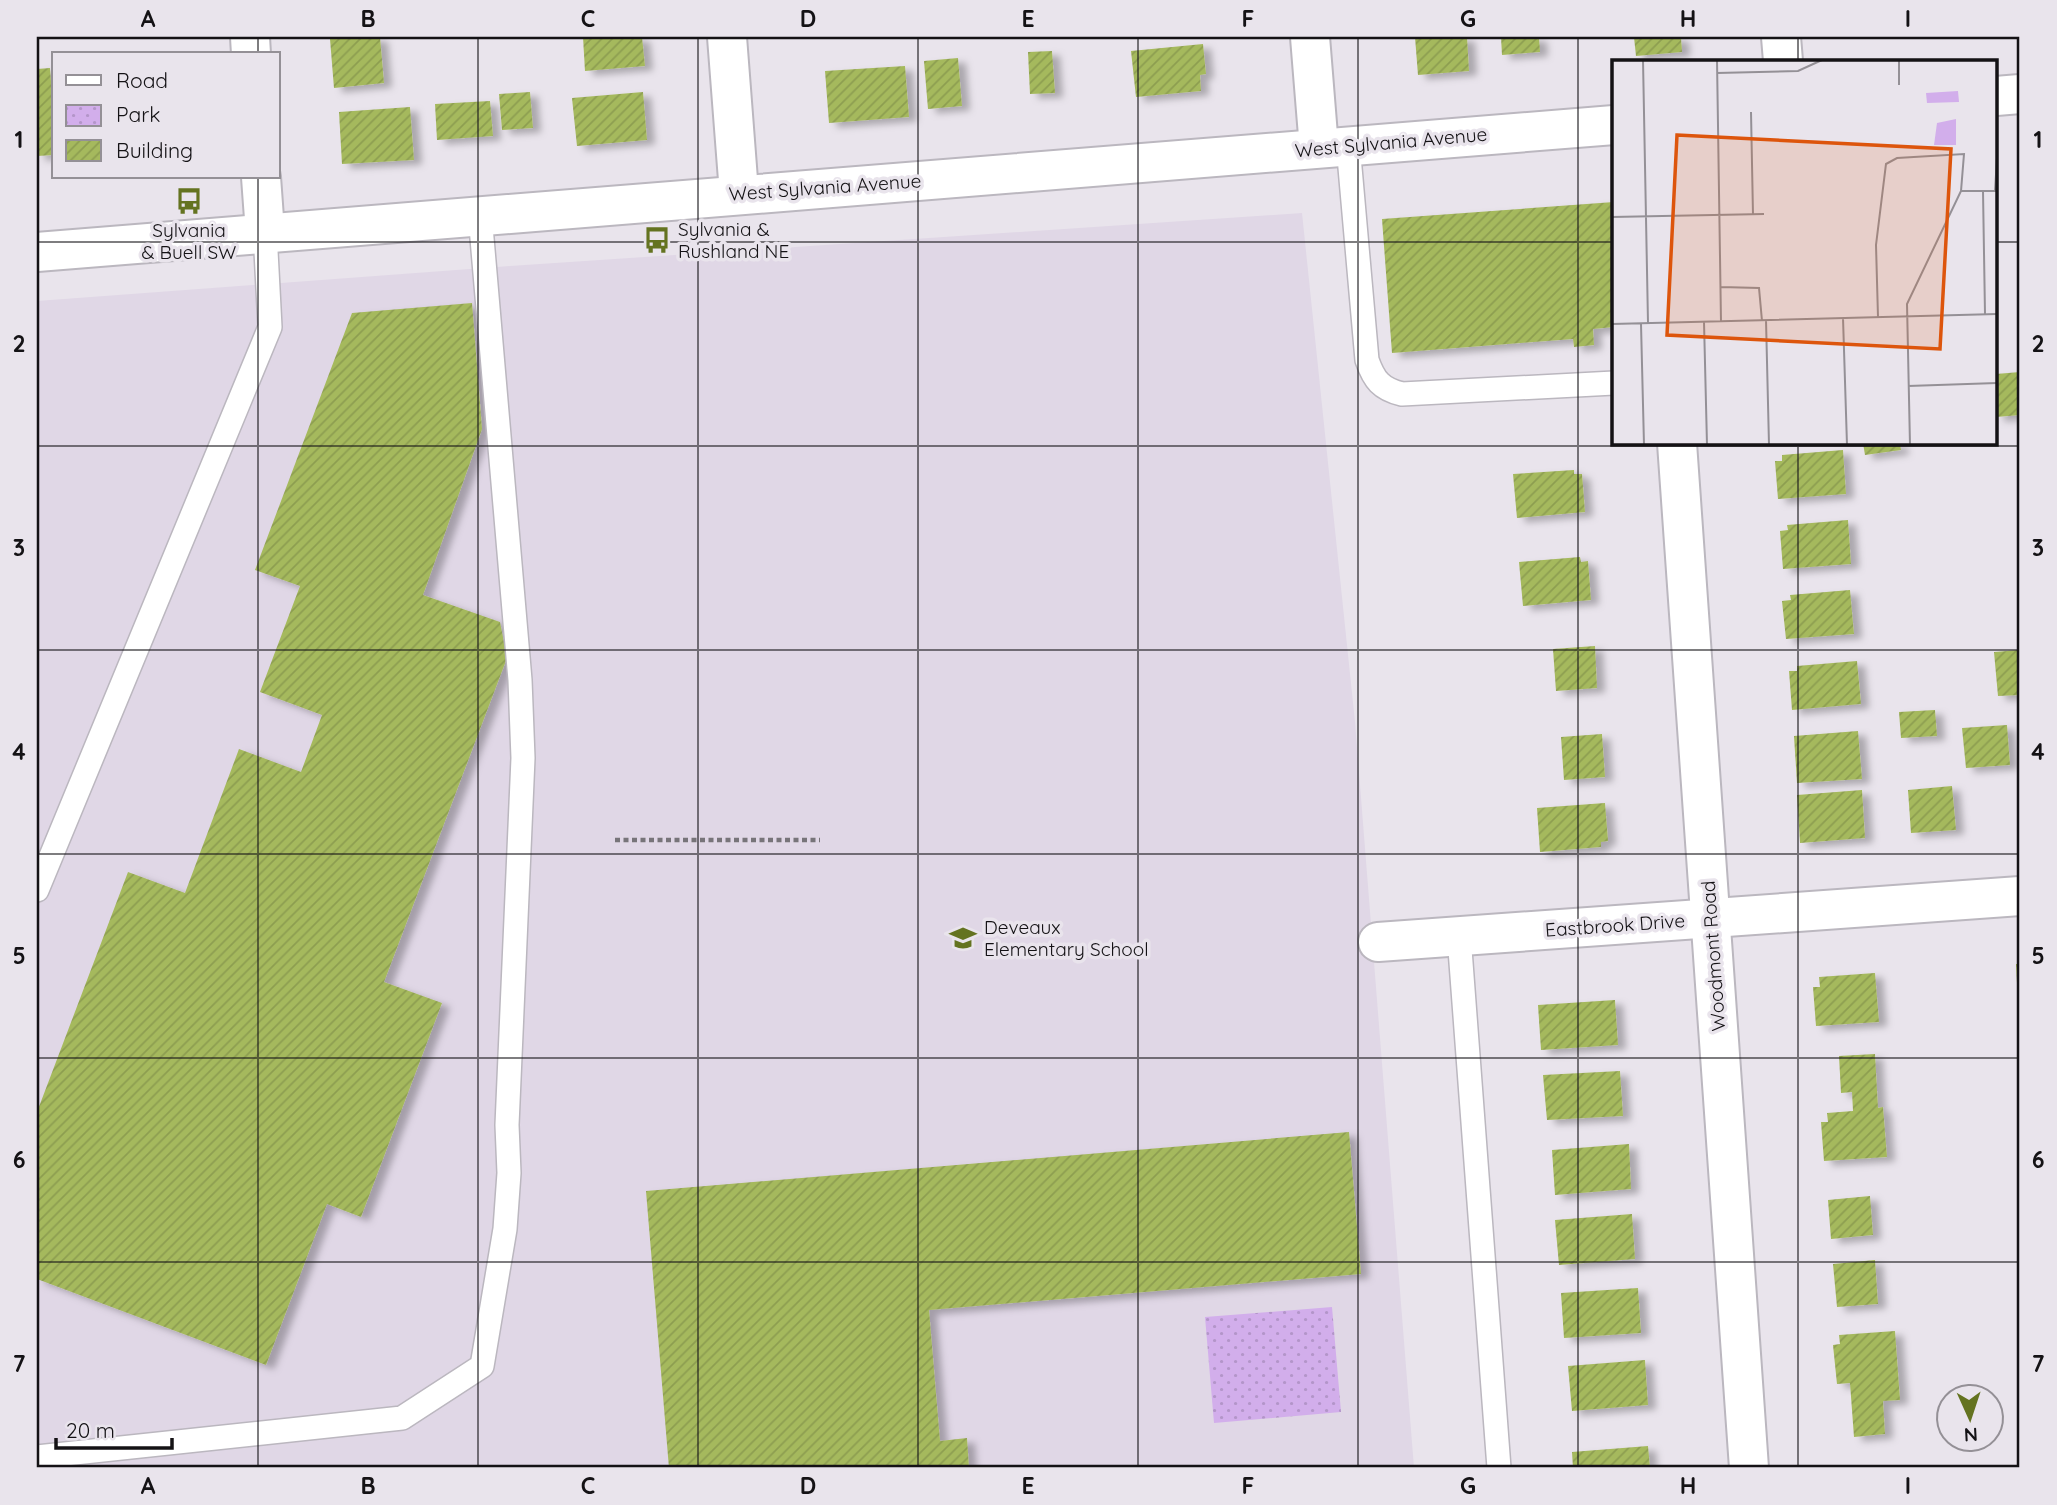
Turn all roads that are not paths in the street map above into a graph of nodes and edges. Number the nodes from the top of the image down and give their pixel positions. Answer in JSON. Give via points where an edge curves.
{"nodes":[{"id":1,"x":727,"y":37,"type":"edge"},
{"id":2,"x":1310,"y":37,"type":"edge"},
{"id":3,"x":1781,"y":37,"type":"edge"},
{"id":4,"x":1783,"y":60,"type":"edge"},
{"id":5,"x":2020,"y":94,"type":"edge"},
{"id":6,"x":1997,"y":96,"type":"edge"},
{"id":7,"x":1612,"y":125,"type":"edge"},
{"id":8,"x":1333,"y":147,"type":"junction"},
{"id":9,"x":261,"y":178,"type":"edge"},
{"id":10,"x":739,"y":193,"type":"junction"},
{"id":11,"x":481,"y":215,"type":"junction"},
{"id":12,"x":265,"y":232,"type":"junction"},
{"id":13,"x":37,"y":251,"type":"edge"},
{"id":14,"x":1612,"y":383,"type":"edge"},
{"id":15,"x":1677,"y":444,"type":"edge"},
{"id":16,"x":37,"y":890,"type":"edge"},
{"id":17,"x":2020,"y":896,"type":"edge"},
{"id":18,"x":1710,"y":918,"type":"junction"},
{"id":19,"x":1459,"y":936,"type":"junction"},
{"id":20,"x":1378,"y":942,"type":"dead end"},
{"id":21,"x":37,"y":1457,"type":"edge"},
{"id":22,"x":1499,"y":1468,"type":"edge"},
{"id":23,"x":1749,"y":1468,"type":"edge"}],
"edges":[{"from":1,"to":10,"type":"street"},
{"from":2,"to":8,"type":"street"},
{"from":3,"to":4,"type":"street"},
{"from":5,"to":6,"type":"street"},
{"from":7,"to":8,"type":"street","name":"West Sylvania Avenue"},
{"from":8,"to":10,"type":"street","name":"West Sylvania Avenue"},
{"from":8,"to":14,"type":"lane","via":[[1367,360],[1373,378],[1387,391],[1402,394]]},
{"from":9,"to":12,"type":"street"},
{"from":10,"to":11,"type":"street","name":"West Sylvania Avenue"},
{"from":11,"to":12,"type":"street","name":"West Sylvania Avenue"},
{"from":11,"to":21,"type":"lane","via":[[523,758],[509,1173],[505,1229],[482,1366],[402,1418]]},
{"from":12,"to":13,"type":"street","name":"West Sylvania Avenue"},
{"from":12,"to":16,"type":"lane","via":[[270,327]]},
{"from":15,"to":18,"type":"street","name":"Woodmont Road"},
{"from":17,"to":18,"type":"street","name":"Eastbrook Drive"},
{"from":18,"to":19,"type":"street","name":"Eastbrook Drive"},
{"from":18,"to":23,"type":"street","name":"Woodmont Road"},
{"from":19,"to":20,"type":"street","name":"Eastbrook Drive"},
{"from":19,"to":22,"type":"lane"}]}
